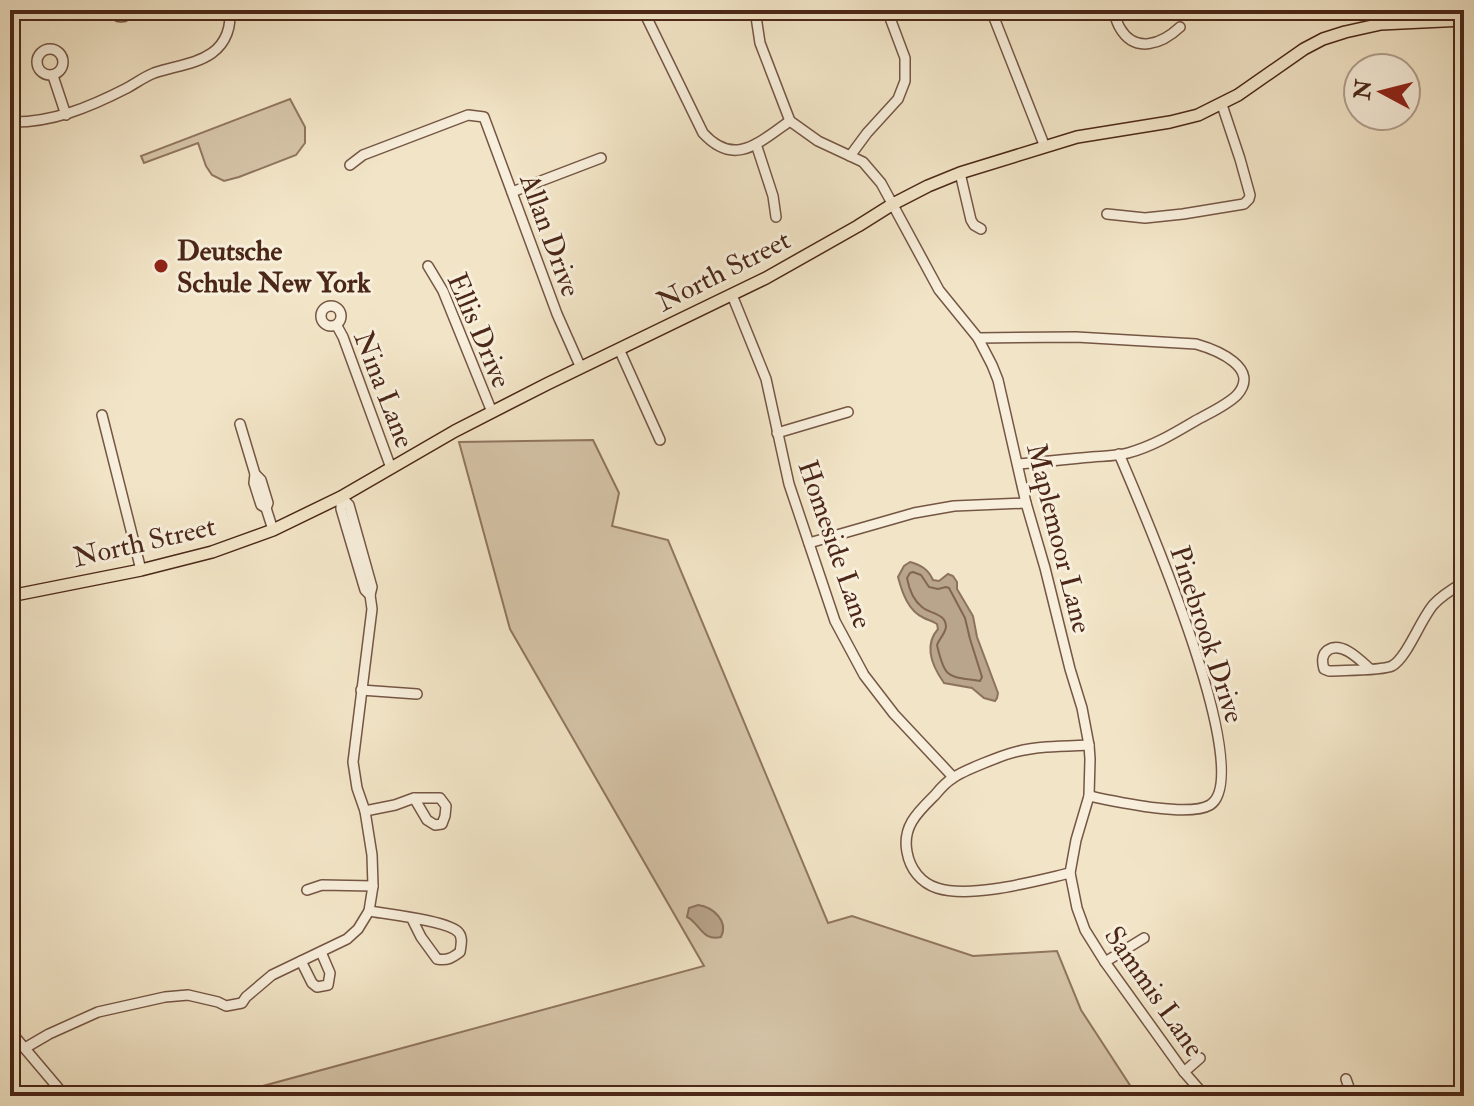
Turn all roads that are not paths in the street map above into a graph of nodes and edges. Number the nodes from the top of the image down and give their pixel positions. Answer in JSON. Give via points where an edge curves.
{"nodes":[{"id":1,"x":112,"y":10,"type":"edge"},
{"id":2,"x":131,"y":10,"type":"edge"},
{"id":3,"x":229,"y":10,"type":"edge"},
{"id":4,"x":643,"y":10,"type":"edge"},
{"id":5,"x":755,"y":10,"type":"edge"},
{"id":6,"x":887,"y":10,"type":"edge"},
{"id":7,"x":991,"y":10,"type":"edge"},
{"id":8,"x":1113,"y":10,"type":"edge"},
{"id":9,"x":1460,"y":20,"type":"edge"},
{"id":10,"x":1180,"y":27,"type":"dead end"},
{"id":11,"x":1464,"y":34,"type":"edge"},
{"id":12,"x":53,"y":76,"type":"dead end"},
{"id":13,"x":1222,"y":105,"type":"junction"},
{"id":14,"x":66,"y":115,"type":"junction"},
{"id":15,"x":790,"y":121,"type":"junction"},
{"id":16,"x":10,"y":122,"type":"edge"},
{"id":17,"x":756,"y":144,"type":"junction"},
{"id":18,"x":1045,"y":147,"type":"junction"},
{"id":19,"x":850,"y":156,"type":"junction"},
{"id":20,"x":601,"y":158,"type":"dead end"},
{"id":21,"x":350,"y":165,"type":"dead end"},
{"id":22,"x":960,"y":173,"type":"junction"},
{"id":23,"x":512,"y":192,"type":"junction"},
{"id":24,"x":893,"y":204,"type":"junction"},
{"id":25,"x":1107,"y":214,"type":"dead end"},
{"id":26,"x":776,"y":217,"type":"dead end"},
{"id":27,"x":981,"y":229,"type":"dead end"},
{"id":28,"x":428,"y":266,"type":"dead end"},
{"id":29,"x":732,"y":295,"type":"junction"},
{"id":30,"x":337,"y":326,"type":"dead end"},
{"id":31,"x":978,"y":338,"type":"junction"},
{"id":32,"x":619,"y":349,"type":"junction"},
{"id":33,"x":581,"y":368,"type":"junction"},
{"id":34,"x":492,"y":412,"type":"junction"},
{"id":35,"x":848,"y":412,"type":"dead end"},
{"id":36,"x":102,"y":415,"type":"dead end"},
{"id":37,"x":240,"y":424,"type":"dead end"},
{"id":38,"x":777,"y":433,"type":"junction"},
{"id":39,"x":660,"y":440,"type":"dead end"},
{"id":40,"x":1119,"y":454,"type":"junction"},
{"id":41,"x":1018,"y":464,"type":"junction"},
{"id":42,"x":391,"y":468,"type":"junction"},
{"id":43,"x":341,"y":497,"type":"junction"},
{"id":44,"x":1026,"y":503,"type":"junction"},
{"id":45,"x":10,"y":524,"type":"edge"},
{"id":46,"x":273,"y":530,"type":"junction"},
{"id":47,"x":10,"y":540,"type":"edge"},
{"id":48,"x":809,"y":543,"type":"junction"},
{"id":49,"x":141,"y":570,"type":"junction"},
{"id":50,"x":1464,"y":582,"type":"edge"},
{"id":51,"x":10,"y":596,"type":"edge"},
{"id":52,"x":1370,"y":669,"type":"junction"},
{"id":53,"x":361,"y":690,"type":"junction"},
{"id":54,"x":417,"y":694,"type":"dead end"},
{"id":55,"x":1089,"y":745,"type":"junction"},
{"id":56,"x":953,"y":777,"type":"junction"},
{"id":57,"x":1089,"y":796,"type":"junction"},
{"id":58,"x":414,"y":798,"type":"dead end"},
{"id":59,"x":365,"y":811,"type":"junction"},
{"id":60,"x":1070,"y":873,"type":"junction"},
{"id":61,"x":373,"y":886,"type":"junction"},
{"id":62,"x":307,"y":890,"type":"dead end"},
{"id":63,"x":1077,"y":908,"type":"joint"},
{"id":64,"x":369,"y":911,"type":"junction"},
{"id":65,"x":412,"y":919,"type":"junction"},
{"id":66,"x":1144,"y":938,"type":"dead end"},
{"id":67,"x":321,"y":952,"type":"junction"},
{"id":68,"x":301,"y":961,"type":"junction"},
{"id":69,"x":1105,"y":962,"type":"junction"},
{"id":70,"x":10,"y":1031,"type":"edge"},
{"id":71,"x":25,"y":1048,"type":"junction"},
{"id":72,"x":1200,"y":1058,"type":"dead end"},
{"id":73,"x":1184,"y":1072,"type":"junction"},
{"id":74,"x":1346,"y":1079,"type":"dead end"},
{"id":75,"x":65,"y":1096,"type":"edge"},
{"id":76,"x":1205,"y":1096,"type":"edge"},
{"id":77,"x":1352,"y":1096,"type":"edge"}],
"edges":[{"from":1,"to":2,"type":"street","via":[[122,17]]},
{"from":3,"to":14,"type":"street","via":[[228,32],[212,53],[149,75]]},
{"from":4,"to":17,"type":"street","via":[[703,133],[715,146],[739,151]]},
{"from":5,"to":15,"type":"street","via":[[760,43]]},
{"from":6,"to":19,"type":"street","via":[[905,58],[905,81],[898,99]]},
{"from":7,"to":18,"type":"street"},
{"from":8,"to":10,"type":"street","via":[[1121,30],[1134,42],[1168,39]]},
{"from":9,"to":11,"type":"street"},
{"from":9,"to":13,"type":"main road","name":"North Street","via":[[1381,24],[1323,39]]},
{"from":12,"to":14,"type":"street"},
{"from":13,"to":18,"type":"main road","name":"North Street","via":[[1170,122]]},
{"from":13,"to":25,"type":"street","via":[[1250,195],[1244,204],[1145,218]]},
{"from":14,"to":16,"type":"street"},
{"from":15,"to":17,"type":"street"},
{"from":15,"to":19,"type":"street","name":"Maplemoor Lane"},
{"from":17,"to":26,"type":"street"},
{"from":18,"to":22,"type":"main road","name":"North Street"},
{"from":19,"to":24,"type":"street","name":"Maplemoor Lane","via":[[863,162]]},
{"from":20,"to":23,"type":"street"},
{"from":21,"to":23,"type":"street","name":"Allan Drive","via":[[363,155],[468,115],[484,117]]},
{"from":22,"to":24,"type":"main road","name":"North Street"},
{"from":22,"to":27,"type":"street","via":[[971,220]]},
{"from":23,"to":33,"type":"street","name":"Allan Drive"},
{"from":24,"to":29,"type":"main road","name":"North Street"},
{"from":24,"to":31,"type":"street","name":"Maplemoor Lane","via":[[939,290]]},
{"from":28,"to":34,"type":"street","name":"Ellis Drive"},
{"from":29,"to":32,"type":"main road","name":"North Street"},
{"from":29,"to":38,"type":"street","name":"Homeside Lane","via":[[766,379]]},
{"from":30,"to":42,"type":"street","name":"Nina Lane"},
{"from":31,"to":40,"type":"street","via":[[1196,344],[1241,368],[1240,391],[1224,405],[1157,443]]},
{"from":31,"to":41,"type":"street","name":"Maplemoor Lane","via":[[998,380]]},
{"from":32,"to":33,"type":"main road","name":"North Street"},
{"from":32,"to":39,"type":"street"},
{"from":33,"to":34,"type":"main road","name":"North Street"},
{"from":34,"to":42,"type":"main road","name":"North Street"},
{"from":35,"to":38,"type":"street"},
{"from":36,"to":49,"type":"street"},
{"from":37,"to":46,"type":"street"},
{"from":38,"to":48,"type":"street","name":"Homeside Lane"},
{"from":40,"to":41,"type":"street"},
{"from":40,"to":57,"type":"street","name":"Pinebrook Drive","via":[[1185,617],[1213,706],[1221,781],[1215,800],[1201,808],[1154,809]]},
{"from":41,"to":44,"type":"street","name":"Maplemoor Lane"},
{"from":42,"to":43,"type":"main road","name":"North Street"},
{"from":43,"to":46,"type":"main road","name":"North Street"},
{"from":43,"to":53,"type":"street","via":[[349,505],[372,587]]},
{"from":44,"to":48,"type":"street","via":[[914,513]]},
{"from":44,"to":55,"type":"street","name":"Maplemoor Lane"},
{"from":45,"to":47,"type":"street","via":[[15,531]]},
{"from":46,"to":49,"type":"main road","name":"North Street"},
{"from":48,"to":56,"type":"street","name":"Homeside Lane","via":[[835,621],[864,675]]},
{"from":49,"to":51,"type":"main road","name":"North Street"},
{"from":50,"to":52,"type":"street","via":[[1434,603],[1396,662]]},
{"from":52,"to":52,"type":"street","via":[[1343,649],[1324,654],[1322,665],[1329,671]]},
{"from":53,"to":54,"type":"street"},
{"from":53,"to":59,"type":"street","via":[[353,762]]},
{"from":55,"to":56,"type":"street","via":[[1013,752]]},
{"from":55,"to":57,"type":"street","name":"Maplemoor Lane"},
{"from":56,"to":60,"type":"street","via":[[916,813],[908,830],[912,867],[927,884],[958,891],[1009,888]]},
{"from":57,"to":60,"type":"street","name":"Maplemoor Lane"},
{"from":58,"to":59,"type":"street"},
{"from":59,"to":61,"type":"street"},
{"from":60,"to":63,"type":"street","name":"Maplemoor Lane"},
{"from":61,"to":62,"type":"street","via":[[322,885]]},
{"from":61,"to":64,"type":"street"},
{"from":63,"to":69,"type":"street","name":"Sammis Lane"},
{"from":64,"to":65,"type":"street"},
{"from":64,"to":67,"type":"street","via":[[347,939]]},
{"from":65,"to":65,"type":"street","via":[[451,926],[460,934],[460,952],[437,959]]},
{"from":66,"to":69,"type":"street"},
{"from":67,"to":68,"type":"street"},
{"from":67,"to":68,"type":"street","via":[[330,973],[328,985],[312,983]]},
{"from":68,"to":71,"type":"street","via":[[272,975],[246,997],[218,1002],[188,995],[165,997],[98,1012]]},
{"from":69,"to":73,"type":"street","name":"Sammis Lane"},
{"from":70,"to":71,"type":"street"},
{"from":71,"to":75,"type":"street"},
{"from":72,"to":73,"type":"street"},
{"from":73,"to":76,"type":"street","name":"Sammis Lane"},
{"from":74,"to":77,"type":"street"}]}
